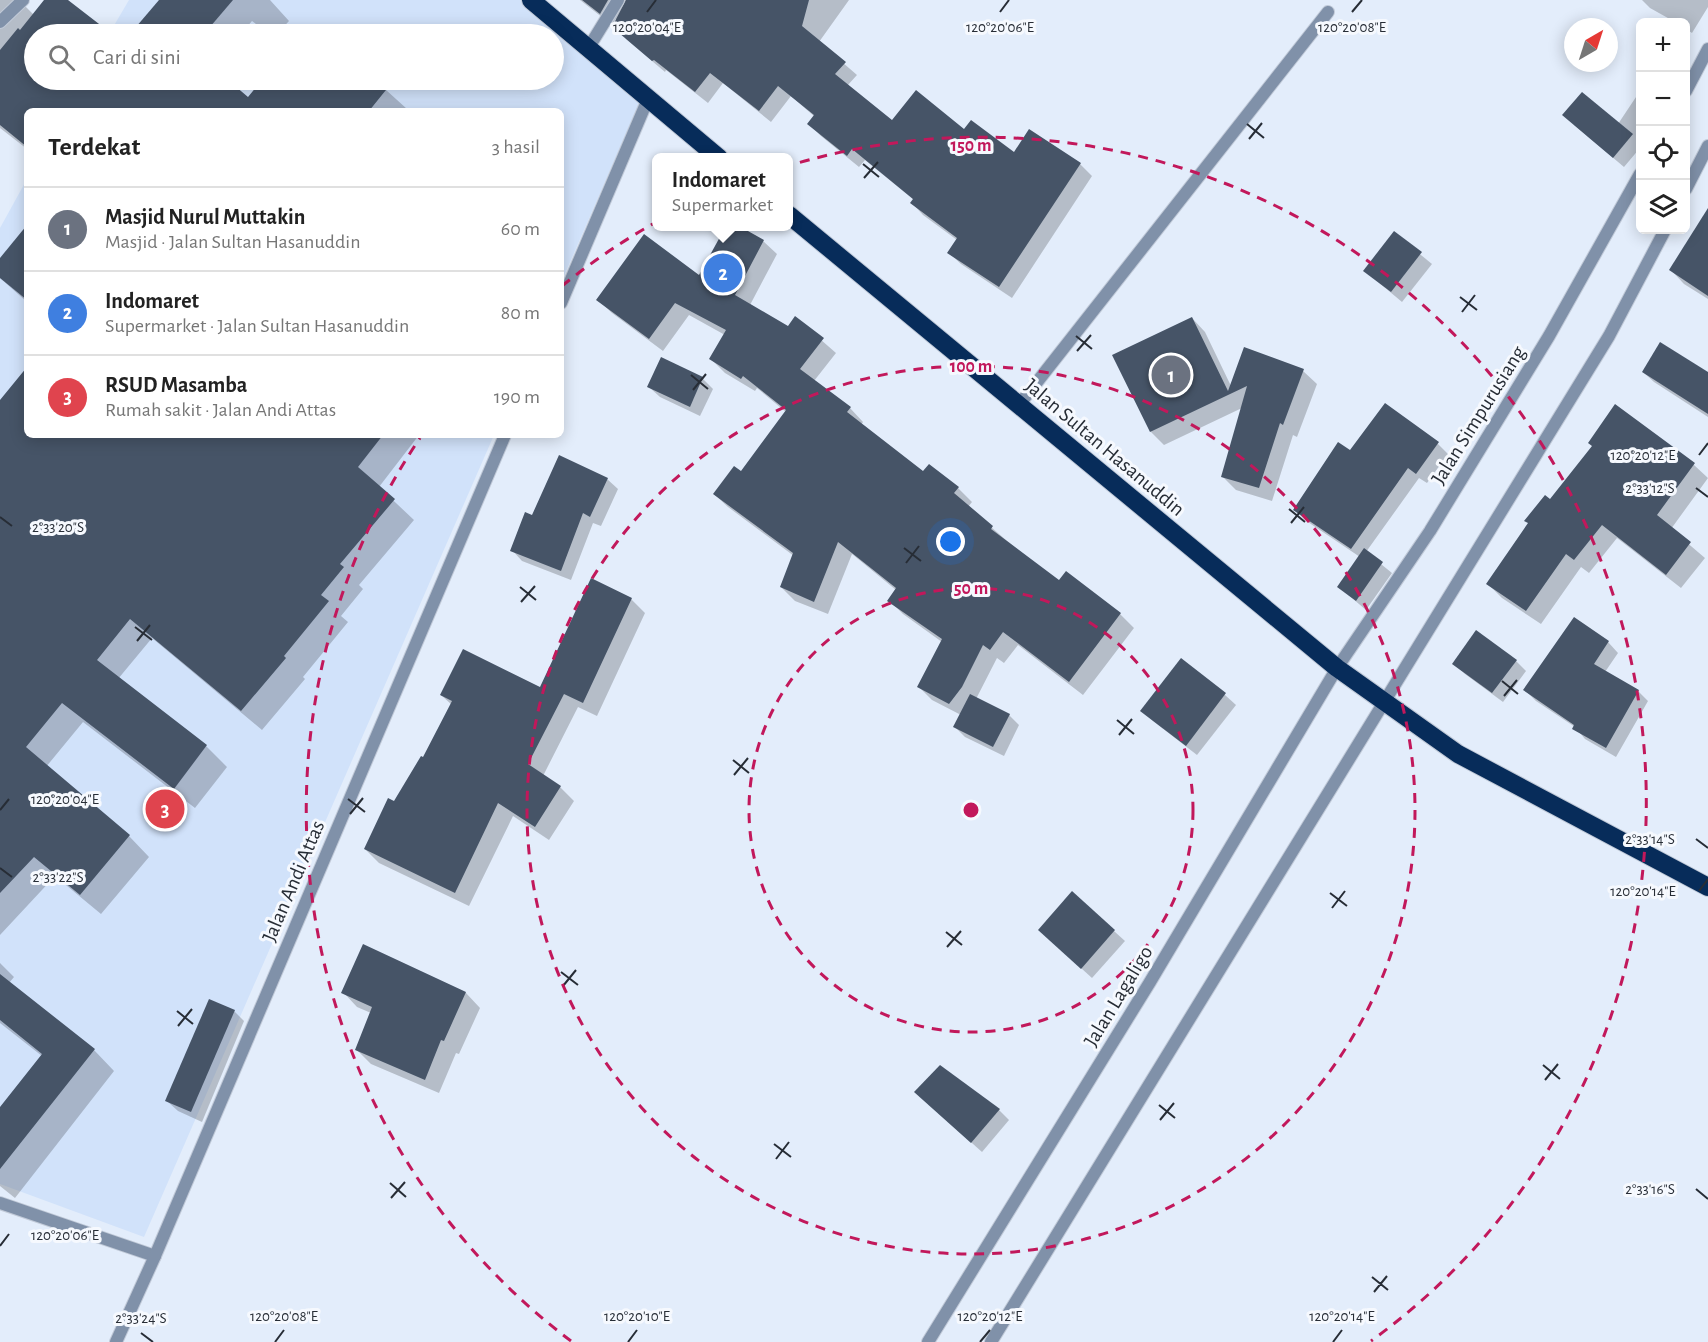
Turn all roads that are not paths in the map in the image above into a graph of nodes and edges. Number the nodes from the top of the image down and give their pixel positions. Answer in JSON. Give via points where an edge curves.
{"nodes":[{"id":1,"x":23,"y":0,"type":"edge"},
{"id":2,"x":531,"y":0,"type":"edge"},
{"id":3,"x":618,"y":0,"type":"edge"},
{"id":4,"x":1328,"y":12,"type":"dead end"},
{"id":5,"x":0,"y":22,"type":"edge"},
{"id":6,"x":561,"y":24,"type":"edge"},
{"id":7,"x":564,"y":27,"type":"edge"},
{"id":8,"x":589,"y":47,"type":"junction"},
{"id":9,"x":1708,"y":49,"type":"edge"},
{"id":10,"x":1690,"y":84,"type":"edge"},
{"id":11,"x":648,"y":99,"type":"junction"},
{"id":12,"x":1708,"y":146,"type":"edge"},
{"id":13,"x":713,"y":153,"type":"edge"},
{"id":14,"x":1638,"y":180,"type":"edge"},
{"id":15,"x":1690,"y":181,"type":"edge"},
{"id":16,"x":793,"y":219,"type":"edge"},
{"id":17,"x":1663,"y":234,"type":"edge"},
{"id":18,"x":564,"y":296,"type":"edge"},
{"id":19,"x":1018,"y":405,"type":"junction"},
{"id":20,"x":504,"y":438,"type":"edge"},
{"id":21,"x":1337,"y":668,"type":"junction"},
{"id":22,"x":1384,"y":703,"type":"junction"},
{"id":23,"x":1708,"y":887,"type":"edge"},
{"id":24,"x":0,"y":1203,"type":"edge"},
{"id":25,"x":155,"y":1256,"type":"junction"},
{"id":26,"x":116,"y":1342,"type":"edge"},
{"id":27,"x":928,"y":1342,"type":"edge"},
{"id":28,"x":991,"y":1342,"type":"edge"}],
"edges":[{"from":1,"to":5,"type":"street"},
{"from":2,"to":6,"type":"highway"},
{"from":3,"to":8,"type":"street"},
{"from":4,"to":19,"type":"street"},
{"from":7,"to":8,"type":"highway"},
{"from":8,"to":11,"type":"highway"},
{"from":9,"to":10,"type":"street"},
{"from":11,"to":13,"type":"highway"},
{"from":11,"to":18,"type":"street"},
{"from":12,"to":15,"type":"street"},
{"from":14,"to":21,"type":"street","name":"Jalan Simpurusiang","via":[[1549,336],[1430,531]]},
{"from":16,"to":19,"type":"highway","name":"Jalan Sultan Hasanuddin"},
{"from":17,"to":22,"type":"street","via":[[1609,336]]},
{"from":19,"to":21,"type":"highway","name":"Jalan Sultan Hasanuddin"},
{"from":20,"to":25,"type":"street","name":"Jalan Andi Attas"},
{"from":21,"to":22,"type":"highway","name":"Jalan Sultan Hasanuddin"},
{"from":21,"to":27,"type":"street","name":"Jalan Lagaligo","via":[[1150,982]]},
{"from":22,"to":23,"type":"highway","name":"Jalan Sultan Hasanuddin","via":[[1458,754]]},
{"from":22,"to":28,"type":"street"},
{"from":24,"to":25,"type":"street"},
{"from":25,"to":26,"type":"street","name":"Jalan Andi Attas"}]}
